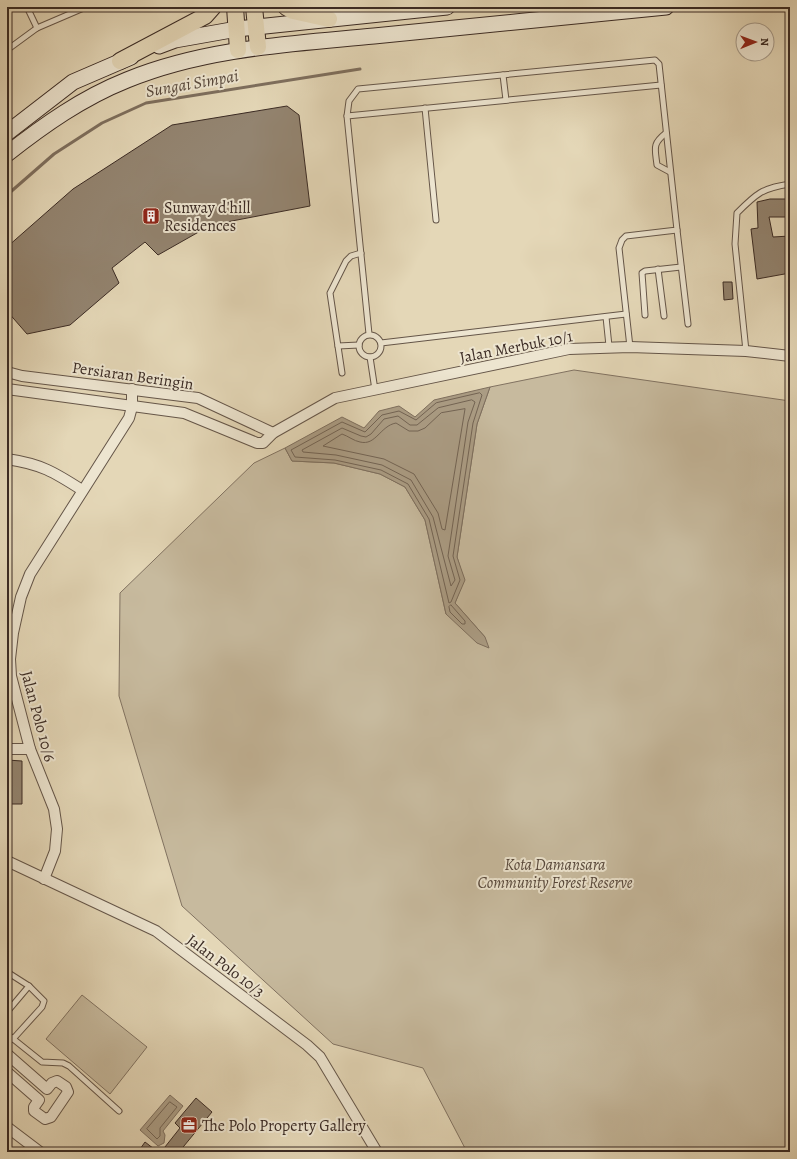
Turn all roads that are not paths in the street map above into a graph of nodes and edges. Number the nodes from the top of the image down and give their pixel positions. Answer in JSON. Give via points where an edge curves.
{"nodes":[{"id":1,"x":27,"y":7,"type":"edge"},
{"id":2,"x":86,"y":7,"type":"edge"},
{"id":3,"x":213,"y":7,"type":"edge"},
{"id":4,"x":235,"y":7,"type":"edge"},
{"id":5,"x":254,"y":7,"type":"edge"},
{"id":6,"x":286,"y":7,"type":"edge"},
{"id":7,"x":447,"y":7,"type":"edge"},
{"id":8,"x":666,"y":7,"type":"edge"},
{"id":9,"x":329,"y":18,"type":"junction"},
{"id":10,"x":256,"y":27,"type":"junction"},
{"id":11,"x":37,"y":28,"type":"junction"},
{"id":12,"x":237,"y":29,"type":"junction"},
{"id":13,"x":258,"y":47,"type":"junction"},
{"id":14,"x":7,"y":50,"type":"edge"},
{"id":15,"x":238,"y":50,"type":"junction"},
{"id":16,"x":120,"y":61,"type":"junction"},
{"id":17,"x":503,"y":75,"type":"junction"},
{"id":18,"x":661,"y":85,"type":"junction"},
{"id":19,"x":506,"y":100,"type":"junction"},
{"id":20,"x":425,"y":108,"type":"junction"},
{"id":21,"x":347,"y":116,"type":"junction"},
{"id":22,"x":7,"y":133,"type":"edge"},
{"id":23,"x":666,"y":133,"type":"junction"},
{"id":24,"x":7,"y":154,"type":"edge"},
{"id":25,"x":670,"y":172,"type":"junction"},
{"id":26,"x":790,"y":184,"type":"edge"},
{"id":27,"x":436,"y":220,"type":"dead end"},
{"id":28,"x":676,"y":230,"type":"junction"},
{"id":29,"x":361,"y":253,"type":"junction"},
{"id":30,"x":681,"y":267,"type":"junction"},
{"id":31,"x":658,"y":269,"type":"junction"},
{"id":32,"x":626,"y":314,"type":"junction"},
{"id":33,"x":645,"y":316,"type":"dead end"},
{"id":34,"x":664,"y":316,"type":"dead end"},
{"id":35,"x":606,"y":317,"type":"junction"},
{"id":36,"x":688,"y":324,"type":"dead end"},
{"id":37,"x":369,"y":334,"type":"junction"},
{"id":38,"x":381,"y":343,"type":"junction"},
{"id":39,"x":359,"y":345,"type":"junction"},
{"id":40,"x":338,"y":346,"type":"junction"},
{"id":41,"x":609,"y":346,"type":"junction"},
{"id":42,"x":630,"y":347,"type":"junction"},
{"id":43,"x":746,"y":351,"type":"junction"},
{"id":44,"x":790,"y":356,"type":"edge"},
{"id":45,"x":370,"y":357,"type":"junction"},
{"id":46,"x":7,"y":372,"type":"edge"},
{"id":47,"x":342,"y":373,"type":"dead end"},
{"id":48,"x":7,"y":389,"type":"edge"},
{"id":49,"x":132,"y":389,"type":"junction"},
{"id":50,"x":375,"y":390,"type":"junction"},
{"id":51,"x":132,"y":407,"type":"junction"},
{"id":52,"x":273,"y":433,"type":"junction"},
{"id":53,"x":263,"y":442,"type":"joint"},
{"id":54,"x":7,"y":459,"type":"edge"},
{"id":55,"x":82,"y":490,"type":"junction"},
{"id":56,"x":7,"y":749,"type":"edge"},
{"id":57,"x":30,"y":749,"type":"junction"},
{"id":58,"x":7,"y":861,"type":"edge"},
{"id":59,"x":44,"y":879,"type":"junction"},
{"id":60,"x":7,"y":972,"type":"edge"},
{"id":61,"x":29,"y":986,"type":"junction"},
{"id":62,"x":9,"y":1005,"type":"edge"},
{"id":63,"x":7,"y":1012,"type":"edge"},
{"id":64,"x":7,"y":1034,"type":"edge"},
{"id":65,"x":13,"y":1039,"type":"junction"},
{"id":66,"x":7,"y":1054,"type":"edge"},
{"id":67,"x":7,"y":1072,"type":"edge"},
{"id":68,"x":47,"y":1089,"type":"junction"},
{"id":69,"x":39,"y":1100,"type":"junction"},
{"id":70,"x":119,"y":1111,"type":"dead end"},
{"id":71,"x":7,"y":1127,"type":"edge"},
{"id":72,"x":40,"y":1152,"type":"edge"},
{"id":73,"x":378,"y":1152,"type":"edge"}],
"edges":[{"from":1,"to":11,"type":"lane"},
{"from":2,"to":11,"type":"lane"},
{"from":3,"to":16,"type":"main road","via":[[205,16]]},
{"from":4,"to":12,"type":"main road"},
{"from":5,"to":10,"type":"main road"},
{"from":6,"to":9,"type":"main road","via":[[293,11]]},
{"from":7,"to":9,"type":"main road"},
{"from":8,"to":13,"type":"main road"},
{"from":9,"to":10,"type":"main road"},
{"from":10,"to":12,"type":"main road"},
{"from":10,"to":13,"type":"main road"},
{"from":11,"to":14,"type":"lane"},
{"from":12,"to":15,"type":"main road"},
{"from":12,"to":16,"type":"main road","via":[[175,40]]},
{"from":13,"to":15,"type":"main road"},
{"from":15,"to":24,"type":"main road","via":[[179,62],[126,80],[45,124]]},
{"from":16,"to":22,"type":"main road","via":[[73,82]]},
{"from":17,"to":18,"type":"lane","via":[[655,60],[659,64]]},
{"from":17,"to":19,"type":"lane"},
{"from":17,"to":21,"type":"lane","via":[[358,89],[350,101]]},
{"from":18,"to":19,"type":"lane"},
{"from":18,"to":23,"type":"lane"},
{"from":19,"to":20,"type":"lane"},
{"from":20,"to":21,"type":"lane"},
{"from":20,"to":27,"type":"lane"},
{"from":21,"to":29,"type":"lane"},
{"from":23,"to":25,"type":"lane"},
{"from":23,"to":25,"type":"lane","via":[[656,140],[657,165]]},
{"from":25,"to":28,"type":"lane"},
{"from":26,"to":43,"type":"lane","via":[[775,186],[757,193],[737,213],[735,244]]},
{"from":28,"to":30,"type":"lane"},
{"from":28,"to":32,"type":"lane","via":[[626,236],[622,240],[619,248]]},
{"from":29,"to":37,"type":"lane"},
{"from":29,"to":40,"type":"lane","via":[[346,261],[330,293]]},
{"from":30,"to":31,"type":"lane"},
{"from":30,"to":36,"type":"lane"},
{"from":31,"to":33,"type":"lane","via":[[642,273]]},
{"from":31,"to":34,"type":"lane"},
{"from":32,"to":35,"type":"lane"},
{"from":32,"to":42,"type":"lane"},
{"from":35,"to":38,"type":"lane"},
{"from":35,"to":41,"type":"lane"},
{"from":37,"to":38,"type":"lane","via":[[376,336]]},
{"from":37,"to":39,"type":"lane","via":[[362,338]]},
{"from":38,"to":45,"type":"lane","via":[[379,352]]},
{"from":39,"to":40,"type":"lane"},
{"from":39,"to":45,"type":"lane","via":[[361,352]]},
{"from":40,"to":47,"type":"lane"},
{"from":41,"to":42,"type":"street","name":"Jalan Merbuk 10/1"},
{"from":41,"to":50,"type":"street","name":"Jalan Merbuk 10/1","via":[[569,349]]},
{"from":42,"to":43,"type":"street","name":"Jalan Merbuk 10/1"},
{"from":43,"to":44,"type":"street","name":"Jalan Merbuk 10/1"},
{"from":45,"to":50,"type":"lane"},
{"from":46,"to":49,"type":"street","name":"Persiaran Beringin"},
{"from":48,"to":51,"type":"street","name":"Persiaran Beringin"},
{"from":49,"to":51,"type":"street","name":"Jalan Polo 10/6"},
{"from":49,"to":52,"type":"street","name":"Persiaran Beringin","via":[[198,398]]},
{"from":50,"to":52,"type":"street","name":"Jalan Merbuk 10/1","via":[[335,398]]},
{"from":51,"to":53,"type":"street","name":"Persiaran Beringin","via":[[184,413],[257,443]]},
{"from":51,"to":55,"type":"street","name":"Jalan Polo 10/6","via":[[129,418]]},
{"from":52,"to":53,"type":"street","name":"Jalan Merbuk 10/1"},
{"from":54,"to":55,"type":"street","via":[[36,464],[53,471]]},
{"from":55,"to":57,"type":"street","name":"Jalan Polo 10/6","via":[[30,574],[21,597],[13,633],[11,676]]},
{"from":56,"to":57,"type":"street"},
{"from":57,"to":59,"type":"street","name":"Jalan Polo 10/6","via":[[54,809],[57,828],[55,851]]},
{"from":58,"to":59,"type":"street","name":"Jalan Polo 10/3"},
{"from":59,"to":73,"type":"street","name":"Jalan Polo 10/3","via":[[156,931],[307,1045],[320,1057]]},
{"from":60,"to":61,"type":"lane"},
{"from":61,"to":62,"type":"lane"},
{"from":61,"to":65,"type":"lane","via":[[44,1001],[42,1007]]},
{"from":62,"to":63,"type":"lane"},
{"from":64,"to":65,"type":"lane"},
{"from":65,"to":70,"type":"lane","via":[[42,1062],[70,1066]]},
{"from":66,"to":68,"type":"street"},
{"from":67,"to":69,"type":"street"},
{"from":68,"to":69,"type":"street"},
{"from":68,"to":69,"type":"street","via":[[57,1080],[66,1086],[68,1092],[48,1119],[42,1118],[34,1111]]},
{"from":71,"to":72,"type":"street"}]}
